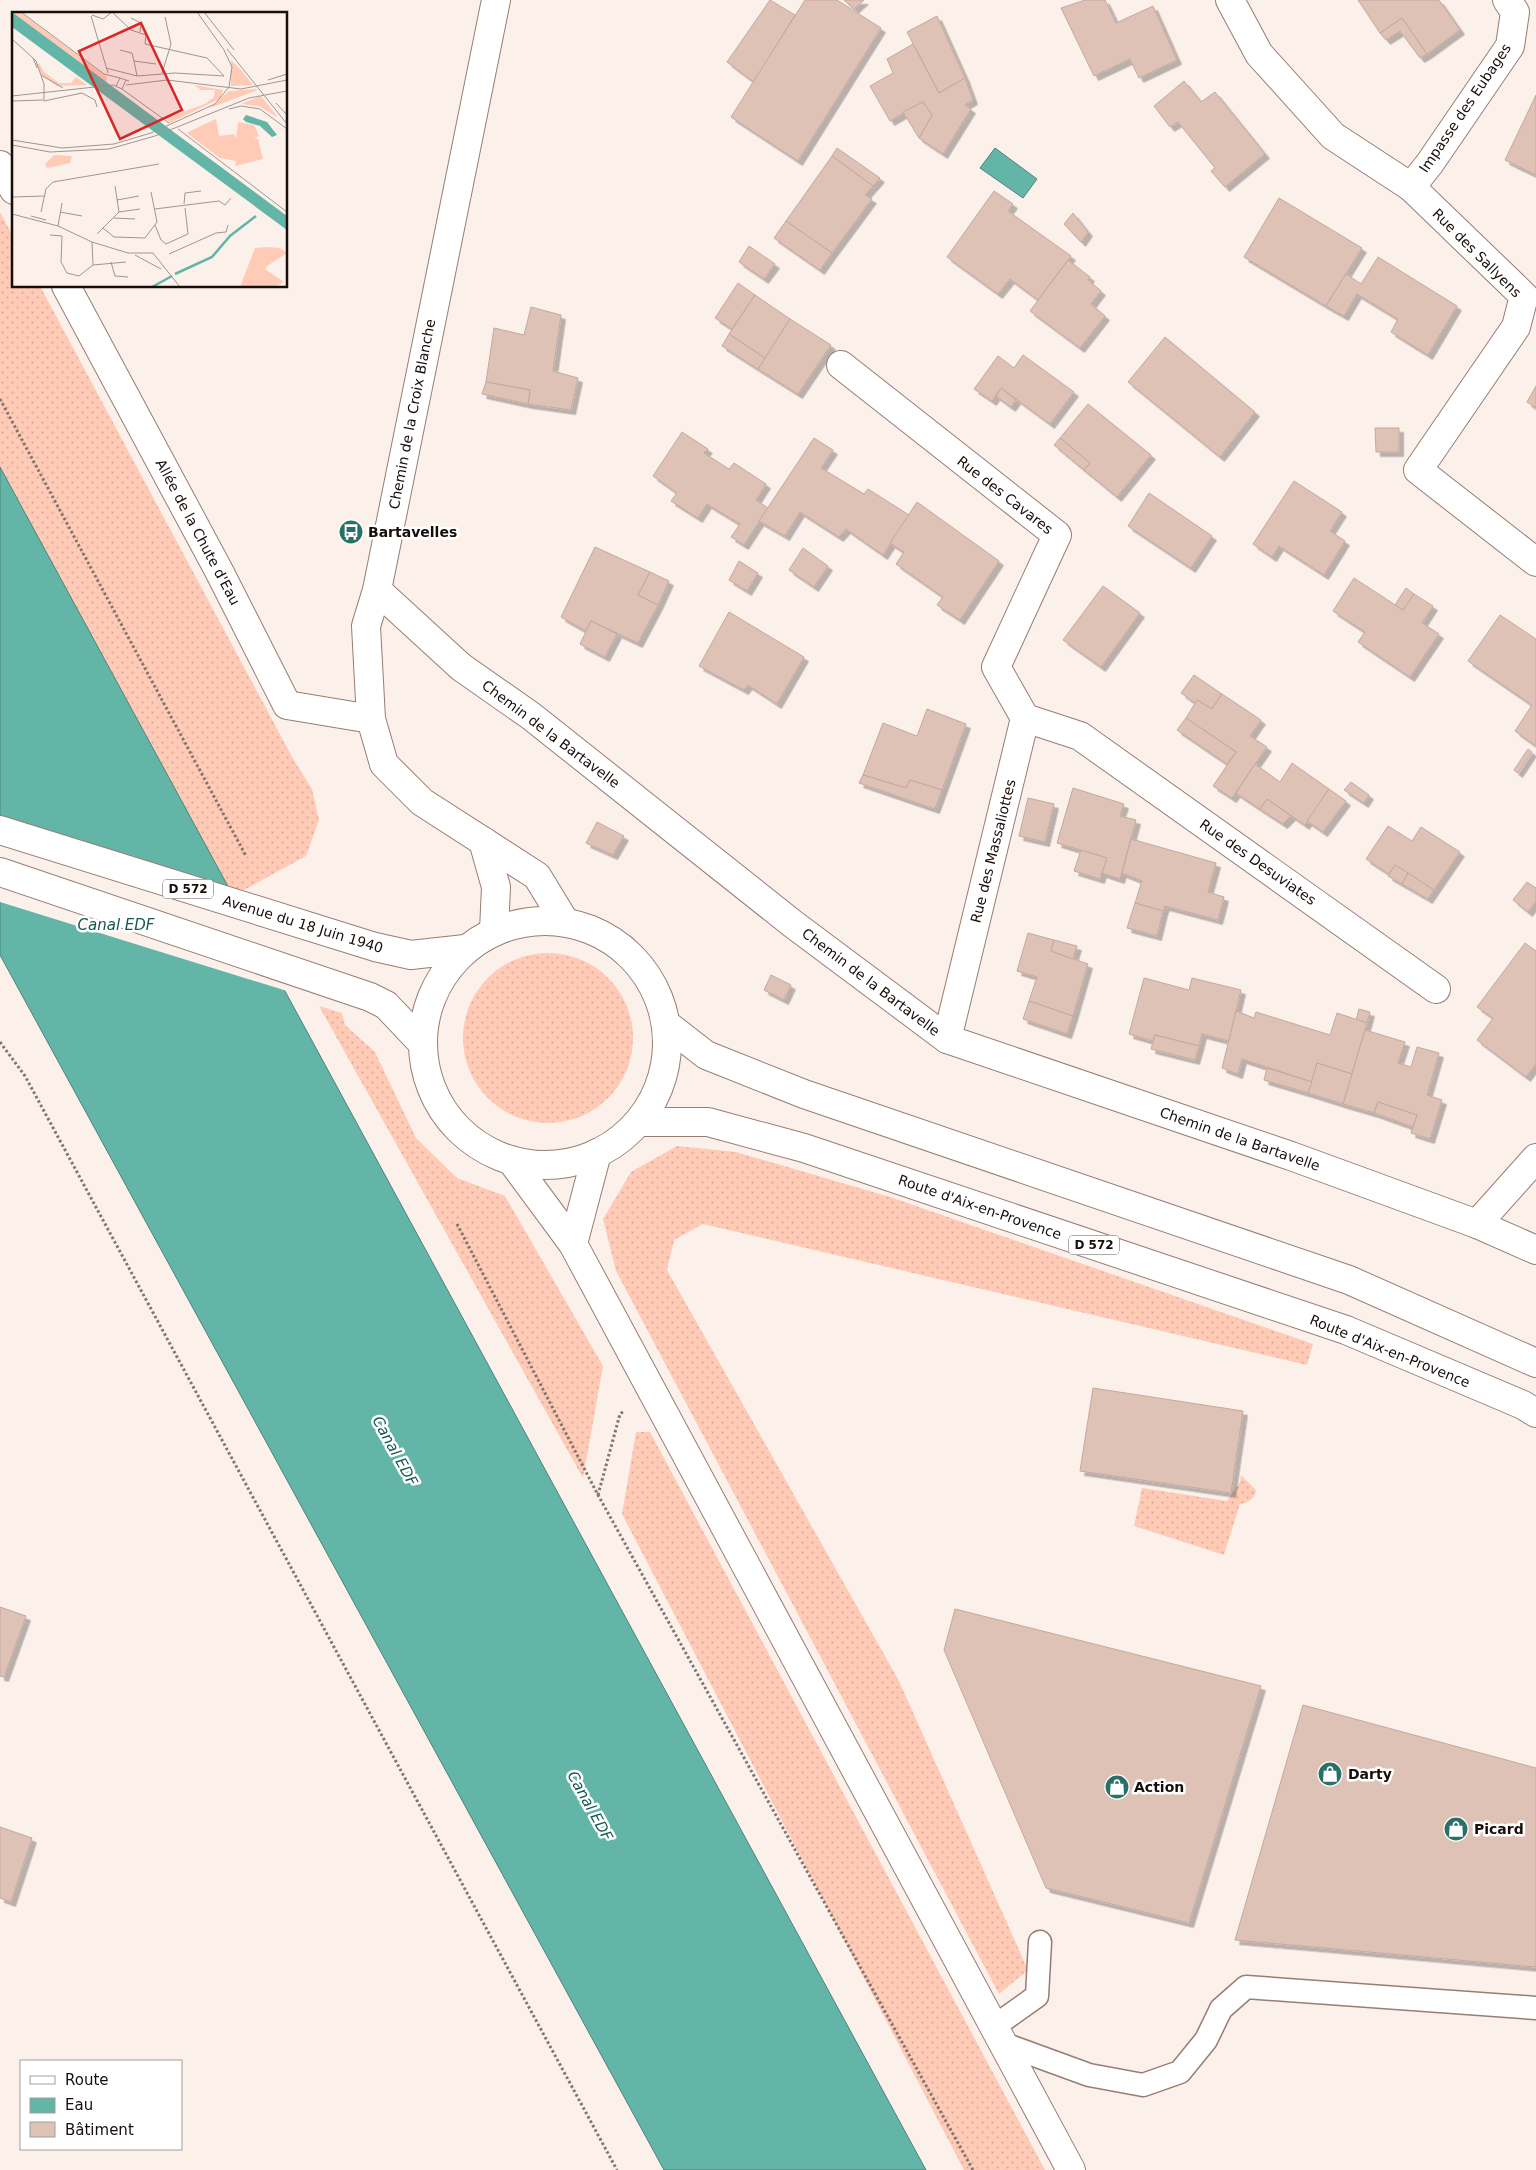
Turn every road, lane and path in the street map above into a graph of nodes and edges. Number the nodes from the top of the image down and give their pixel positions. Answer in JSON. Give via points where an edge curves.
{"nodes":[{"id":1,"x":496,"y":0,"type":"edge"},
{"id":2,"x":1230,"y":0,"type":"edge"},
{"id":3,"x":1507,"y":0,"type":"edge"},
{"id":4,"x":0,"y":165,"type":"edge"},
{"id":5,"x":12,"y":186,"type":"edge"},
{"id":6,"x":1411,"y":186,"type":"junction"},
{"id":7,"x":67,"y":288,"type":"edge"},
{"id":8,"x":841,"y":365,"type":"dead end"},
{"id":9,"x":0,"y":399,"type":"edge"},
{"id":10,"x":1536,"y":562,"type":"edge"},
{"id":11,"x":377,"y":590,"type":"junction"},
{"id":12,"x":1025,"y":718,"type":"junction"},
{"id":13,"x":371,"y":719,"type":"junction"},
{"id":14,"x":0,"y":830,"type":"edge"},
{"id":15,"x":483,"y":841,"type":"junction"},
{"id":16,"x":246,"y":856,"type":"dead end"},
{"id":17,"x":0,"y":872,"type":"edge"},
{"id":18,"x":565,"y":922,"type":"junction"},
{"id":19,"x":494,"y":931,"type":"junction"},
{"id":20,"x":465,"y":949,"type":"junction"},
{"id":21,"x":1436,"y":989,"type":"dead end"},
{"id":22,"x":666,"y":1024,"type":"junction"},
{"id":23,"x":947,"y":1039,"type":"junction"},
{"id":24,"x":0,"y":1042,"type":"edge"},
{"id":25,"x":423,"y":1044,"type":"junction"},
{"id":26,"x":639,"y":1122,"type":"junction"},
{"id":27,"x":597,"y":1152,"type":"junction"},
{"id":28,"x":1536,"y":1158,"type":"edge"},
{"id":29,"x":511,"y":1160,"type":"junction"},
{"id":30,"x":457,"y":1224,"type":"dead end"},
{"id":31,"x":1477,"y":1224,"type":"junction"},
{"id":32,"x":573,"y":1244,"type":"junction"},
{"id":33,"x":1536,"y":1250,"type":"edge"},
{"id":34,"x":1536,"y":1363,"type":"edge"},
{"id":35,"x":652,"y":1389,"type":"junction"},
{"id":36,"x":1536,"y":1413,"type":"edge"},
{"id":37,"x":598,"y":1495,"type":"junction"},
{"id":38,"x":1040,"y":1942,"type":"dead end"},
{"id":39,"x":1536,"y":2008,"type":"edge"},
{"id":40,"x":1000,"y":2035,"type":"junction"},
{"id":41,"x":617,"y":2170,"type":"edge"},
{"id":42,"x":973,"y":2170,"type":"edge"},
{"id":43,"x":1071,"y":2170,"type":"edge"}],
"edges":[{"from":1,"to":11,"type":"street","name":"Chemin de la Croix Blanche"},
{"from":2,"to":6,"type":"street","name":"Rue des Sallyens","via":[[1259,54],[1333,136]]},
{"from":3,"to":6,"type":"street","name":"Impasse des Eubages","via":[[1515,12],[1510,46]]},
{"from":4,"to":5,"type":"street"},
{"from":6,"to":10,"type":"street","name":"Rue des Sallyens","via":[[1524,296],[1516,327],[1418,470]]},
{"from":7,"to":13,"type":"street","name":"Allée de la Chute d'Eau","via":[[219,571],[286,705]]},
{"from":8,"to":12,"type":"street","name":"Rue des Cavares","via":[[1057,535],[996,667]]},
{"from":9,"to":16,"type":"path"},
{"from":11,"to":13,"type":"street","name":"Chemin de la Croix Blanche","via":[[366,626]]},
{"from":11,"to":23,"type":"street","name":"Chemin de la Bartavelle","via":[[461,667],[531,716],[793,924]]},
{"from":12,"to":21,"type":"street","name":"Rue des Desuviates","via":[[1080,736]]},
{"from":12,"to":23,"type":"street","name":"Rue des Massaliottes"},
{"from":13,"to":15,"type":"street","name":"Chemin de la Croix Blanche","via":[[384,764],[422,802]]},
{"from":14,"to":20,"type":"street","name":"Avenue du 18 Juin 1940","number":"D 572","via":[[376,947],[412,955]]},
{"from":15,"to":18,"type":"street","name":"Chemin de la Croix Blanche","via":[[537,876]]},
{"from":15,"to":19,"type":"street","via":[[496,887]]},
{"from":17,"to":25,"type":"street","via":[[370,997],[386,1005]]},
{"from":18,"to":19,"type":"street","via":[[529,922]]},
{"from":18,"to":22,"type":"street","via":[[601,934],[633,956],[655,988]]},
{"from":19,"to":20,"type":"street"},
{"from":20,"to":25,"type":"street","via":[[442,976],[427,1009]]},
{"from":22,"to":26,"type":"street","via":[[667,1059],[657,1093]]},
{"from":22,"to":34,"type":"street","via":[[706,1055],[804,1094],[1349,1280]]},
{"from":23,"to":31,"type":"street","name":"Chemin de la Bartavelle","via":[[1291,1156]]},
{"from":24,"to":41,"type":"path","via":[[25,1076]]},
{"from":25,"to":29,"type":"street","via":[[429,1082],[448,1117],[476,1144]]},
{"from":26,"to":27,"type":"street","via":[[614,1144]]},
{"from":26,"to":36,"type":"street","name":"Route d'Aix-en-Provence","number":"D 572","via":[[708,1122],[804,1148],[1346,1330]]},
{"from":27,"to":29,"type":"street","via":[[583,1159],[550,1165]]},
{"from":27,"to":32,"type":"street"},
{"from":28,"to":31,"type":"street"},
{"from":29,"to":32,"type":"street"},
{"from":30,"to":37,"type":"path"},
{"from":31,"to":33,"type":"street","name":"Chemin de la Bartavelle"},
{"from":32,"to":35,"type":"street"},
{"from":35,"to":37,"type":"path","via":[[620,1414]]},
{"from":35,"to":40,"type":"street"},
{"from":37,"to":42,"type":"path"},
{"from":38,"to":40,"type":"lane","via":[[1037,1996]]},
{"from":39,"to":40,"type":"lane","via":[[1246,1987],[1221,2009],[1206,2040],[1180,2072],[1143,2085],[1089,2075]]},
{"from":40,"to":43,"type":"street"}]}
